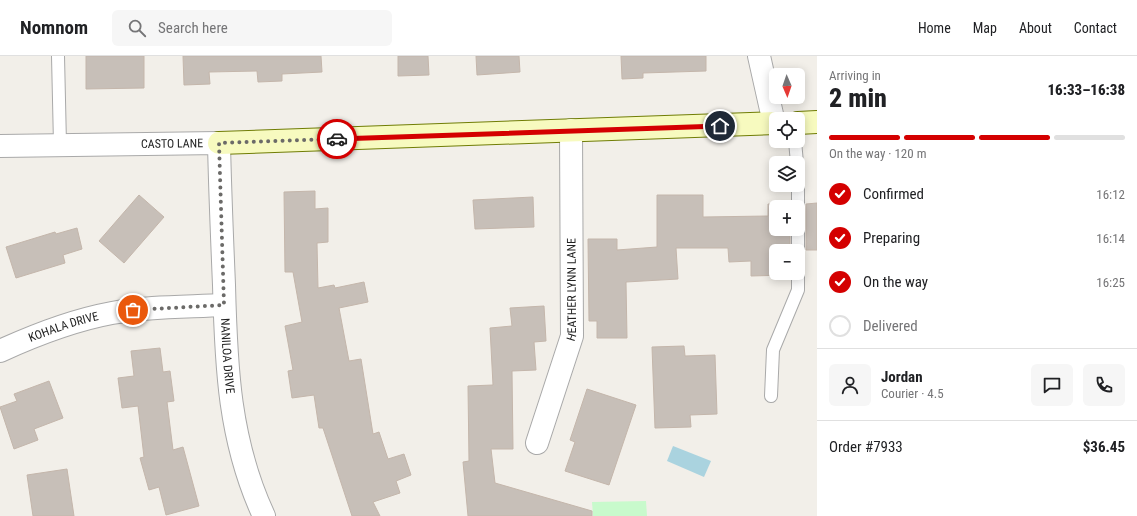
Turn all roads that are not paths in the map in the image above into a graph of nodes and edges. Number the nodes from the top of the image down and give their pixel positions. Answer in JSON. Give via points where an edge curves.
{"nodes":[{"id":1,"x":58,"y":56,"type":"edge"},
{"id":2,"x":759,"y":56,"type":"edge"},
{"id":3,"x":772,"y":112,"type":"edge"},
{"id":4,"x":805,"y":122,"type":"edge"},
{"id":5,"x":817,"y":122,"type":"edge"},
{"id":6,"x":769,"y":123,"type":"edge"},
{"id":7,"x":571,"y":130,"type":"junction"},
{"id":8,"x":219,"y":143,"type":"junction"},
{"id":9,"x":60,"y":144,"type":"junction"},
{"id":10,"x":0,"y":146,"type":"edge"},
{"id":11,"x":798,"y":192,"type":"edge"},
{"id":12,"x":224,"y":305,"type":"junction"},
{"id":13,"x":0,"y":351,"type":"edge"},
{"id":14,"x":771,"y":396,"type":"dead end"},
{"id":15,"x":537,"y":443,"type":"dead end"},
{"id":16,"x":264,"y":516,"type":"edge"}],
"edges":[{"from":1,"to":9,"type":"lane"},
{"from":2,"to":3,"type":"street"},
{"from":4,"to":5,"type":"street"},
{"from":6,"to":7,"type":"street","name":"CASTO LANE"},
{"from":7,"to":8,"type":"street","name":"CASTO LANE"},
{"from":7,"to":15,"type":"street","name":"HEATHER LYNN LANE","via":[[572,336]]},
{"from":8,"to":9,"type":"street","name":"CASTO LANE"},
{"from":8,"to":12,"type":"street","name":"NANILOA DRIVE"},
{"from":9,"to":10,"type":"street","name":"CASTO LANE"},
{"from":11,"to":14,"type":"lane","via":[[798,290],[772,350]]},
{"from":12,"to":13,"type":"street","name":"KOHALA DRIVE","via":[[133,310],[94,316],[33,336]]},
{"from":12,"to":16,"type":"street","name":"NANILOA DRIVE","via":[[226,360],[236,430],[252,488]]}]}
